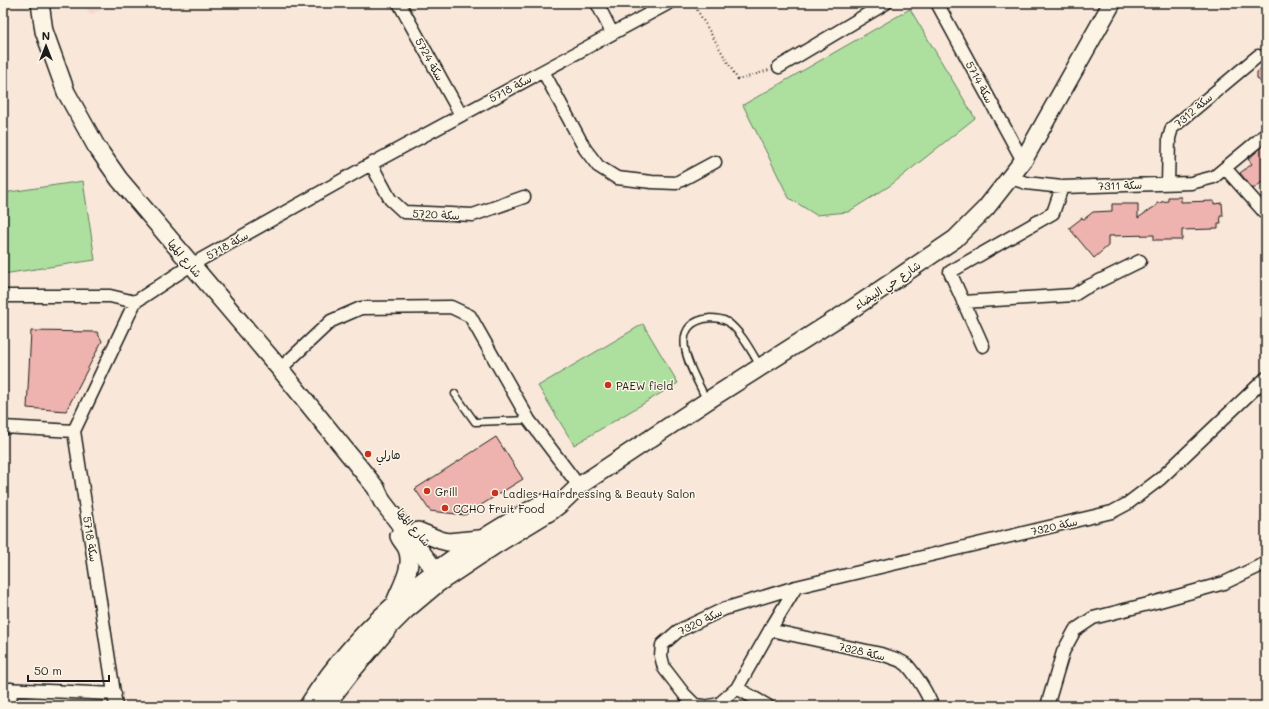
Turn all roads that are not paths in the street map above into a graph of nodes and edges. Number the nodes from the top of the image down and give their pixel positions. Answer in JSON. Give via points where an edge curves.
{"nodes":[{"id":1,"x":40,"y":3,"type":"edge"},
{"id":2,"x":399,"y":3,"type":"edge"},
{"id":3,"x":597,"y":3,"type":"edge"},
{"id":4,"x":669,"y":3,"type":"edge"},
{"id":5,"x":886,"y":3,"type":"edge"},
{"id":6,"x":937,"y":3,"type":"edge"},
{"id":7,"x":1111,"y":4,"type":"edge"},
{"id":8,"x":612,"y":33,"type":"junction"},
{"id":9,"x":1258,"y":56,"type":"dead end"},
{"id":10,"x":779,"y":67,"type":"road end"},
{"id":11,"x":543,"y":71,"type":"junction"},
{"id":12,"x":460,"y":115,"type":"junction"},
{"id":13,"x":1266,"y":134,"type":"edge"},
{"id":14,"x":1023,"y":161,"type":"junction"},
{"id":15,"x":715,"y":162,"type":"dead end"},
{"id":16,"x":371,"y":164,"type":"junction"},
{"id":17,"x":1225,"y":168,"type":"junction"},
{"id":18,"x":1011,"y":178,"type":"junction"},
{"id":19,"x":1168,"y":184,"type":"junction"},
{"id":20,"x":1062,"y":187,"type":"junction"},
{"id":21,"x":524,"y":197,"type":"dead end"},
{"id":22,"x":1266,"y":214,"type":"edge"},
{"id":23,"x":1140,"y":261,"type":"dead end"},
{"id":24,"x":191,"y":265,"type":"junction"},
{"id":25,"x":3,"y":296,"type":"edge"},
{"id":26,"x":135,"y":302,"type":"junction"},
{"id":27,"x":963,"y":302,"type":"junction"},
{"id":28,"x":982,"y":346,"type":"dead end"},
{"id":29,"x":760,"y":367,"type":"junction"},
{"id":30,"x":280,"y":368,"type":"junction"},
{"id":31,"x":1266,"y":378,"type":"edge"},
{"id":32,"x":455,"y":394,"type":"dead end"},
{"id":33,"x":707,"y":401,"type":"junction"},
{"id":34,"x":528,"y":420,"type":"junction"},
{"id":35,"x":3,"y":427,"type":"edge"},
{"id":36,"x":74,"y":431,"type":"junction"},
{"id":37,"x":579,"y":486,"type":"junction"},
{"id":38,"x":376,"y":488,"type":"junction"},
{"id":39,"x":398,"y":522,"type":"junction"},
{"id":40,"x":418,"y":531,"type":"junction"},
{"id":41,"x":481,"y":539,"type":"junction"},
{"id":42,"x":1266,"y":563,"type":"edge"},
{"id":43,"x":442,"y":573,"type":"junction"},
{"id":44,"x":796,"y":587,"type":"junction"},
{"id":45,"x":395,"y":604,"type":"junction"},
{"id":46,"x":770,"y":630,"type":"junction"},
{"id":47,"x":737,"y":688,"type":"junction"},
{"id":48,"x":7,"y":689,"type":"edge"},
{"id":49,"x":115,"y":700,"type":"edge"},
{"id":50,"x":10,"y":706,"type":"edge"},
{"id":51,"x":308,"y":706,"type":"edge"},
{"id":52,"x":325,"y":706,"type":"edge"},
{"id":53,"x":704,"y":706,"type":"edge"},
{"id":54,"x":709,"y":706,"type":"edge"},
{"id":55,"x":768,"y":706,"type":"edge"},
{"id":56,"x":932,"y":706,"type":"edge"},
{"id":57,"x":1047,"y":706,"type":"edge"}],
"edges":[{"from":1,"to":24,"type":"main road","name":"شارع المها","via":[[44,31],[66,92],[81,121],[119,179]]},
{"from":2,"to":12,"type":"street","name":"سكة 5724"},
{"from":3,"to":8,"type":"street"},
{"from":4,"to":8,"type":"street","name":"سكة 5718"},
{"from":5,"to":10,"type":"street"},
{"from":6,"to":14,"type":"street","name":"سكة 5714"},
{"from":7,"to":14,"type":"main road","name":"شارع حي البيضاء"},
{"from":8,"to":11,"type":"street","name":"سكة 5718"},
{"from":9,"to":19,"type":"street","name":"سكة 7312","via":[[1172,128],[1169,138]]},
{"from":11,"to":12,"type":"street","name":"سكة 5718"},
{"from":11,"to":15,"type":"street","via":[[585,149],[598,166],[617,178],[676,183]]},
{"from":12,"to":16,"type":"street","name":"سكة 5718"},
{"from":13,"to":17,"type":"street","name":"سكة 7311"},
{"from":14,"to":18,"type":"main road","name":"شارع حي البيضاء"},
{"from":16,"to":21,"type":"street","name":"سكة 5720","via":[[390,199],[404,212],[473,215]]},
{"from":16,"to":24,"type":"street","name":"سكة 5718"},
{"from":17,"to":19,"type":"street","name":"سكة 7311","via":[[1214,177],[1192,183]]},
{"from":17,"to":22,"type":"street"},
{"from":18,"to":20,"type":"street","name":"سكة 7311","via":[[1026,183]]},
{"from":18,"to":29,"type":"main road","name":"شارع حي البيضاء","via":[[955,239]]},
{"from":19,"to":20,"type":"street","name":"سكة 7311"},
{"from":20,"to":27,"type":"street","via":[[1052,213],[950,272]]},
{"from":23,"to":27,"type":"street","via":[[1074,295]]},
{"from":24,"to":26,"type":"street","name":"سكة 5718"},
{"from":24,"to":30,"type":"main road","name":"شارع المها"},
{"from":25,"to":26,"type":"street","via":[[110,296]]},
{"from":26,"to":36,"type":"street"},
{"from":27,"to":28,"type":"street"},
{"from":29,"to":33,"type":"main road","name":"شارع حي البيضاء"},
{"from":29,"to":33,"type":"lane","via":[[744,340],[726,321],[713,318],[699,319],[686,332],[685,348]]},
{"from":30,"to":34,"type":"street","via":[[332,321],[361,308],[451,307],[470,316]]},
{"from":30,"to":38,"type":"main road","name":"شارع المها"},
{"from":31,"to":44,"type":"street","name":"سكة 7320","via":[[1160,479],[1112,512]]},
{"from":32,"to":34,"type":"lane","via":[[475,422]]},
{"from":33,"to":37,"type":"main road","name":"شارع حي البيضاء"},
{"from":34,"to":37,"type":"street"},
{"from":35,"to":36,"type":"street"},
{"from":36,"to":49,"type":"street","name":"سكة 5718"},
{"from":37,"to":41,"type":"main road","via":[[547,501]]},
{"from":37,"to":43,"type":"main road","via":[[551,511]]},
{"from":38,"to":39,"type":"main road","name":"شارع المها","via":[[382,501]]},
{"from":38,"to":40,"type":"main road","name":"شارع المها","via":[[394,502]]},
{"from":39,"to":43,"type":"main road","name":"شارع المها","via":[[432,566]]},
{"from":39,"to":45,"type":"main road","via":[[398,533],[407,550],[409,562]]},
{"from":40,"to":41,"type":"main road","via":[[448,542]]},
{"from":40,"to":43,"type":"main road","name":"شارع المها","via":[[439,557]]},
{"from":41,"to":43,"type":"main road"},
{"from":42,"to":57,"type":"street","via":[[1224,583],[1093,618],[1075,630],[1063,652]]},
{"from":43,"to":45,"type":"main road","via":[[411,590]]},
{"from":43,"to":52,"type":"main road","via":[[390,626]]},
{"from":44,"to":46,"type":"street"},
{"from":44,"to":53,"type":"street","name":"سكة 7320","via":[[724,609],[678,631],[662,645],[664,668],[695,705]]},
{"from":45,"to":51,"type":"main road","via":[[341,661]]},
{"from":46,"to":47,"type":"street"},
{"from":46,"to":56,"type":"street","name":"سكة 7328","via":[[896,659],[906,665],[928,695]]},
{"from":47,"to":54,"type":"street","via":[[719,704]]},
{"from":47,"to":55,"type":"street"},
{"from":48,"to":49,"type":"street"},
{"from":48,"to":50,"type":"street"}]}
